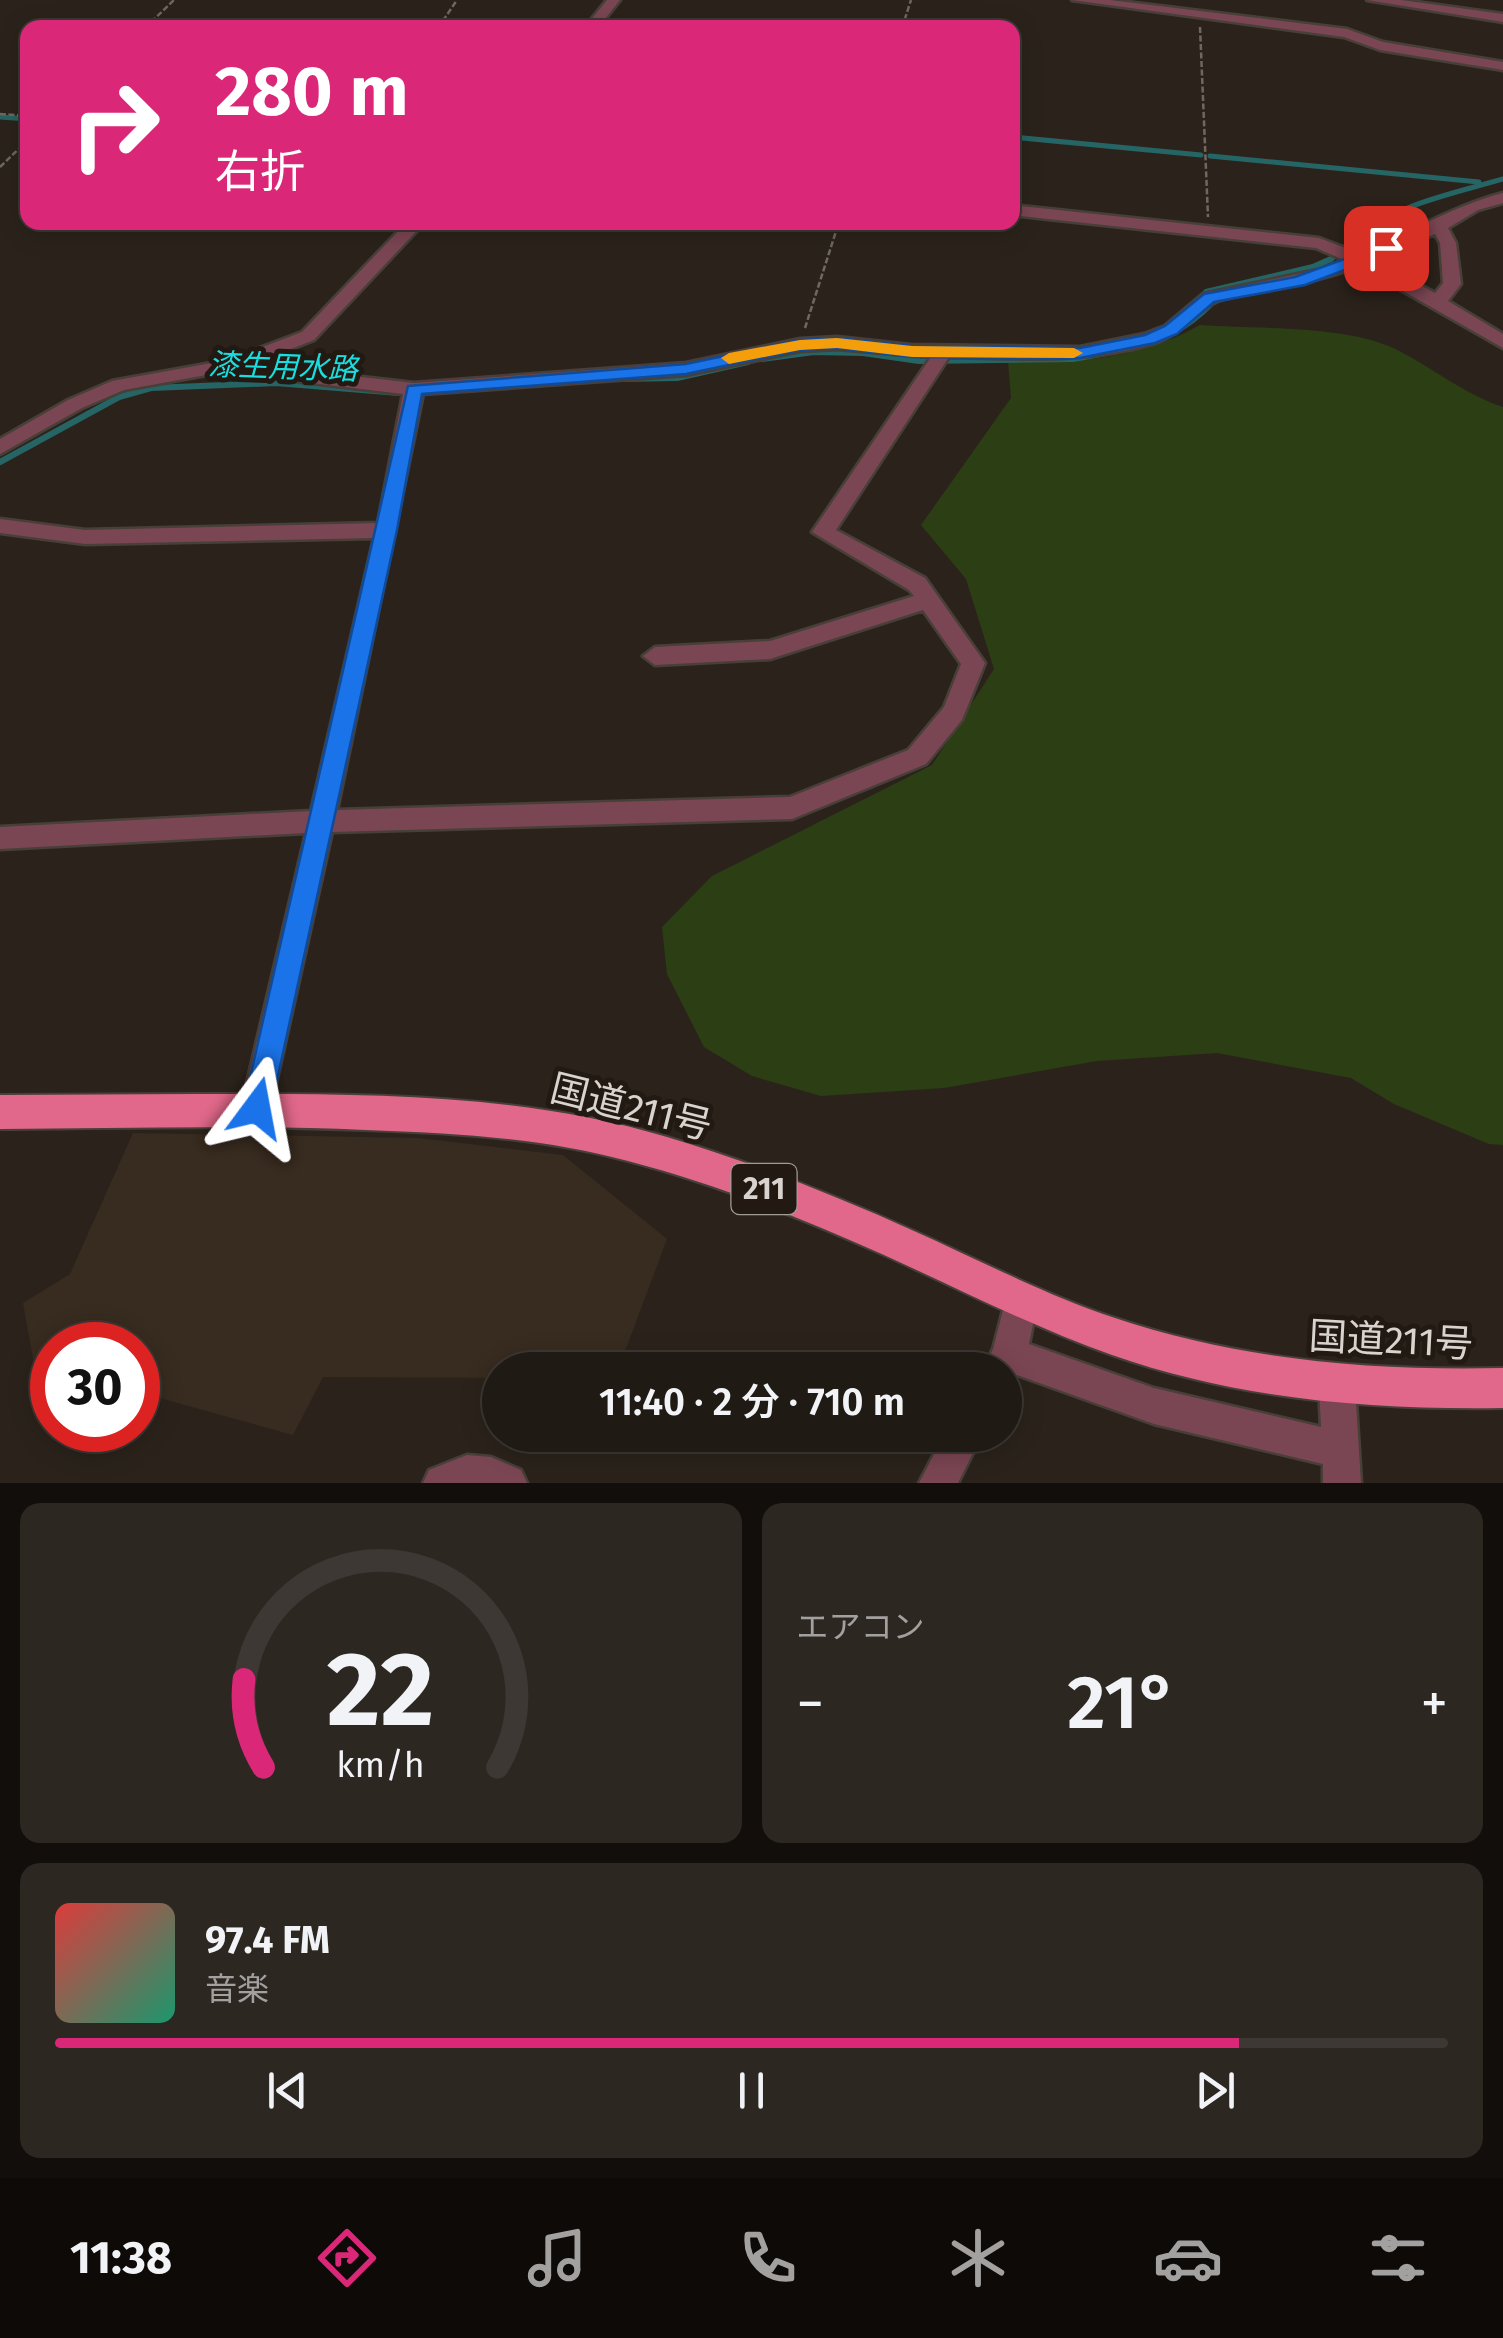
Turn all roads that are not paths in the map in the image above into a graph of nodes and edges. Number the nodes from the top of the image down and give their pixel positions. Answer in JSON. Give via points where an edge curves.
{"nodes":[{"id":1,"x":614,"y":0,"type":"edge"},
{"id":2,"x":1078,"y":0,"type":"edge"},
{"id":3,"x":1373,"y":0,"type":"edge"},
{"id":4,"x":1200,"y":7,"type":"edge"},
{"id":5,"x":1503,"y":18,"type":"edge"},
{"id":6,"x":597,"y":20,"type":"edge"},
{"id":7,"x":1503,"y":66,"type":"edge"},
{"id":8,"x":1503,"y":198,"type":"edge"},
{"id":9,"x":1020,"y":211,"type":"edge"},
{"id":10,"x":1439,"y":226,"type":"junction"},
{"id":11,"x":410,"y":230,"type":"edge"},
{"id":12,"x":1360,"y":260,"type":"junction"},
{"id":13,"x":1438,"y":300,"type":"junction"},
{"id":14,"x":1503,"y":342,"type":"edge"},
{"id":15,"x":944,"y":351,"type":"junction"},
{"id":16,"x":268,"y":353,"type":"junction"},
{"id":17,"x":414,"y":390,"type":"junction"},
{"id":18,"x":0,"y":448,"type":"edge"},
{"id":19,"x":0,"y":526,"type":"edge"},
{"id":20,"x":387,"y":530,"type":"junction"},
{"id":21,"x":929,"y":600,"type":"junction"},
{"id":22,"x":655,"y":656,"type":"dead end"},
{"id":23,"x":323,"y":820,"type":"junction"},
{"id":24,"x":0,"y":838,"type":"edge"},
{"id":25,"x":257,"y":1108,"type":"junction"},
{"id":26,"x":0,"y":1112,"type":"edge"},
{"id":27,"x":1021,"y":1299,"type":"junction"},
{"id":28,"x":1007,"y":1352,"type":"edge"},
{"id":29,"x":1022,"y":1367,"type":"edge"},
{"id":30,"x":1337,"y":1386,"type":"junction"},
{"id":31,"x":1503,"y":1388,"type":"edge"},
{"id":32,"x":955,"y":1452,"type":"edge"},
{"id":33,"x":1341,"y":1466,"type":"edge"},
{"id":34,"x":442,"y":1483,"type":"edge"},
{"id":35,"x":508,"y":1483,"type":"edge"},
{"id":36,"x":938,"y":1483,"type":"edge"}],
"edges":[{"from":1,"to":6,"type":"street"},
{"from":2,"to":4,"type":"street"},
{"from":3,"to":5,"type":"street"},
{"from":4,"to":7,"type":"street"},
{"from":8,"to":10,"type":"street"},
{"from":9,"to":12,"type":"street","via":[[1319,242]]},
{"from":10,"to":12,"type":"street"},
{"from":10,"to":13,"type":"street","via":[[1448,243],[1452,284]]},
{"from":11,"to":16,"type":"street","via":[[308,336]]},
{"from":12,"to":13,"type":"street"},
{"from":12,"to":15,"type":"street","via":[[1299,281],[1209,298],[1171,330],[1116,347],[1080,353]]},
{"from":13,"to":14,"type":"street"},
{"from":15,"to":17,"type":"street","via":[[800,345],[686,369]]},
{"from":15,"to":21,"type":"street","via":[[822,532],[918,584]]},
{"from":16,"to":17,"type":"street","via":[[286,374]]},
{"from":16,"to":18,"type":"street","via":[[119,385]]},
{"from":17,"to":20,"type":"street"},
{"from":19,"to":20,"type":"street","via":[[85,537]]},
{"from":20,"to":23,"type":"street"},
{"from":21,"to":22,"type":"street","via":[[770,650]]},
{"from":21,"to":23,"type":"street","via":[[973,662],[952,712],[917,756],[792,808]]},
{"from":23,"to":24,"type":"street"},
{"from":23,"to":25,"type":"street"},
{"from":25,"to":26,"type":"highway","name":"国道211号","number":"211"},
{"from":25,"to":27,"type":"highway","name":"国道211号","number":"211","via":[[491,1119],[596,1135],[723,1173]]},
{"from":27,"to":28,"type":"street"},
{"from":27,"to":30,"type":"highway","name":"国道211号","number":"211","via":[[1148,1347]]},
{"from":29,"to":33,"type":"street","via":[[1260,1434]]},
{"from":30,"to":31,"type":"highway","name":"国道211号","number":"211"},
{"from":30,"to":33,"type":"street"},
{"from":32,"to":36,"type":"street"},
{"from":34,"to":35,"type":"street","via":[[455,1474],[484,1471]]}]}
